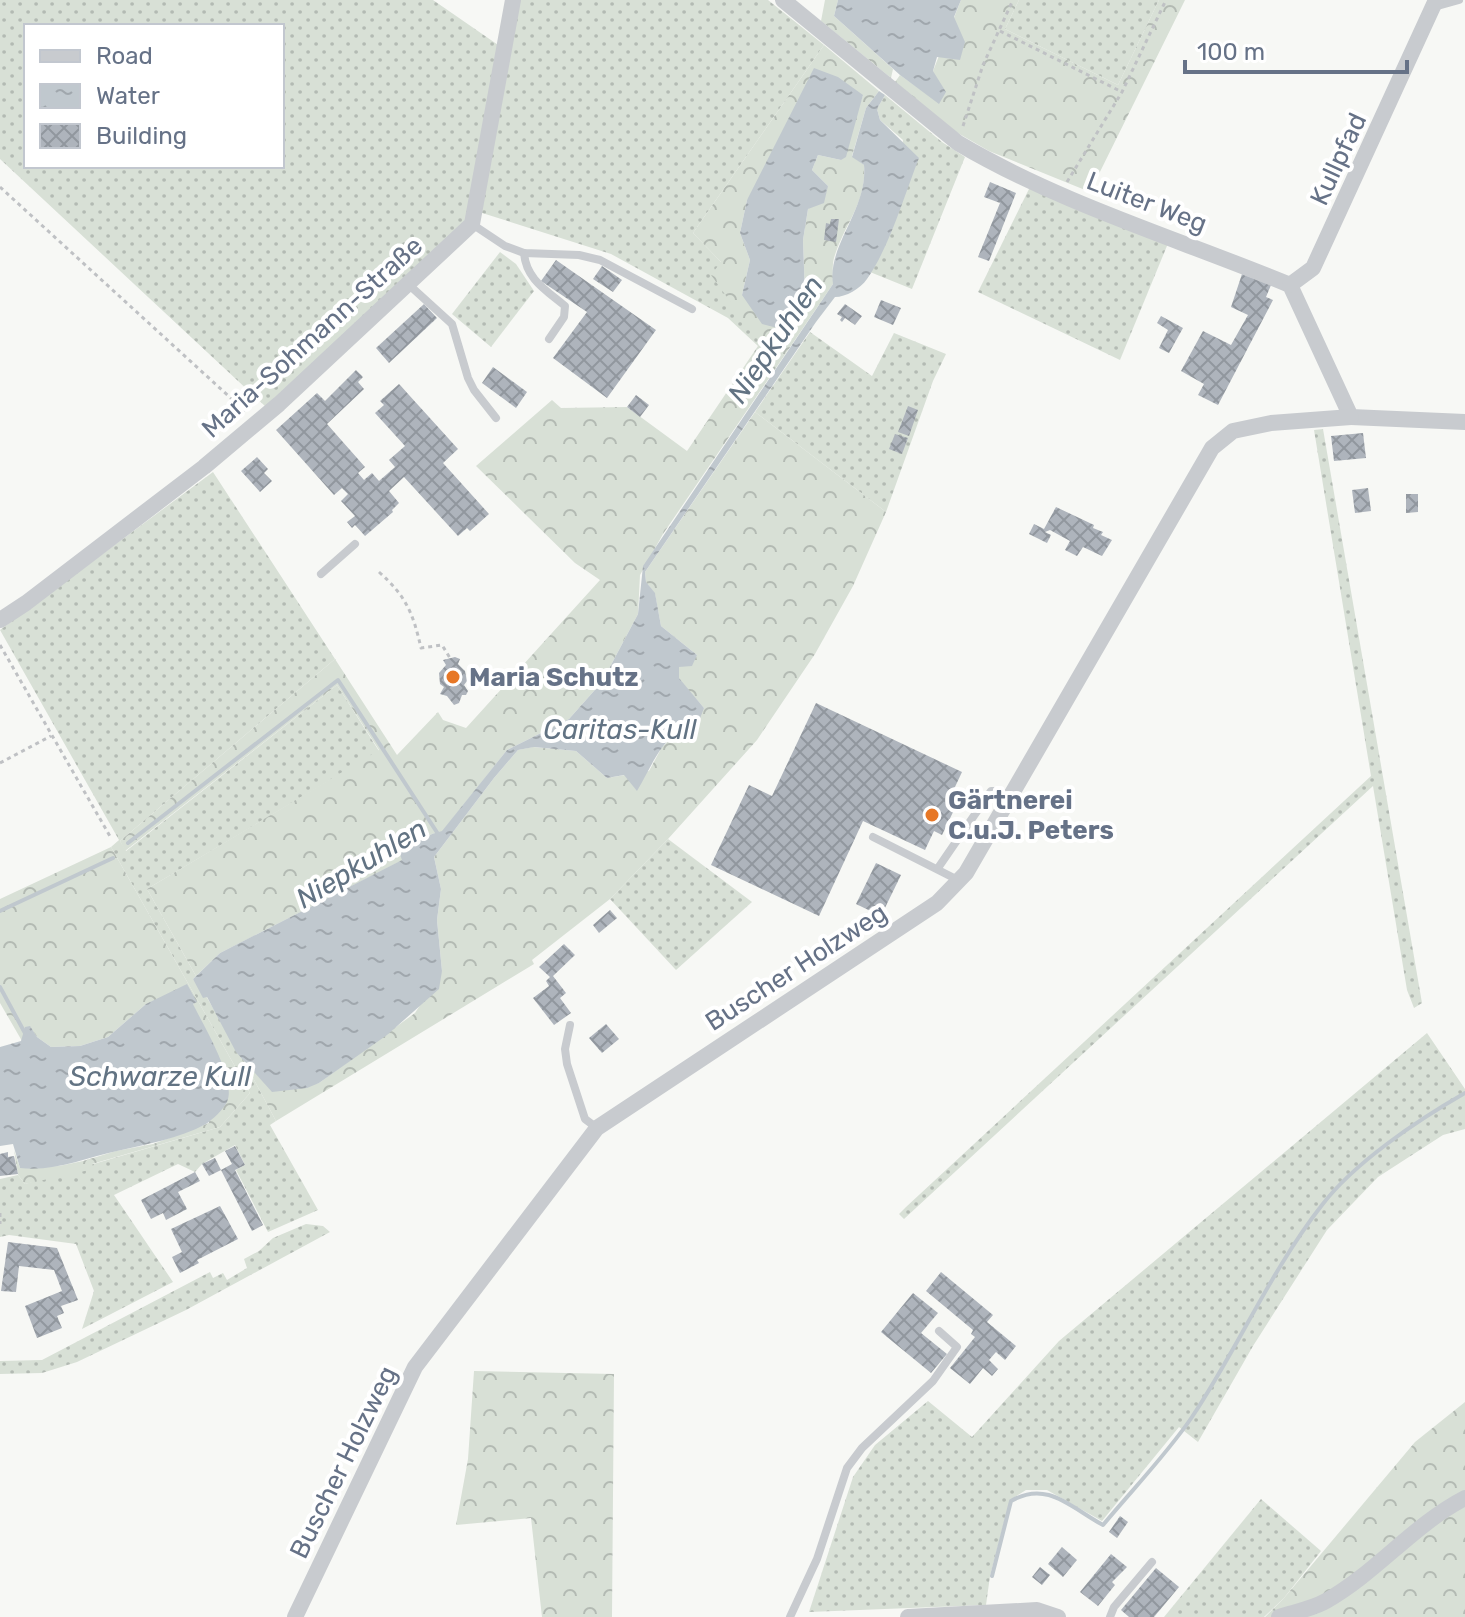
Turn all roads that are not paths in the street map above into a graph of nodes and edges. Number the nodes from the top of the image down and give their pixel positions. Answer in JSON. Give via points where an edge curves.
{"nodes":[{"id":1,"x":513,"y":0,"type":"edge"},
{"id":2,"x":783,"y":0,"type":"edge"},
{"id":3,"x":1459,"y":0,"type":"edge"},
{"id":4,"x":1435,"y":4,"type":"edge"},
{"id":5,"x":472,"y":224,"type":"junction"},
{"id":6,"x":524,"y":253,"type":"junction"},
{"id":7,"x":408,"y":284,"type":"junction"},
{"id":8,"x":1290,"y":285,"type":"junction"},
{"id":9,"x":692,"y":309,"type":"dead end"},
{"id":10,"x":549,"y":339,"type":"dead end"},
{"id":11,"x":1351,"y":417,"type":"junction"},
{"id":12,"x":496,"y":418,"type":"dead end"},
{"id":13,"x":1465,"y":422,"type":"edge"},
{"id":14,"x":355,"y":544,"type":"dead end"},
{"id":15,"x":321,"y":574,"type":"dead end"},
{"id":16,"x":0,"y":620,"type":"edge"},
{"id":17,"x":1011,"y":797,"type":"junction"},
{"id":18,"x":873,"y":837,"type":"dead end"},
{"id":19,"x":938,"y":868,"type":"junction"},
{"id":20,"x":959,"y":880,"type":"junction"},
{"id":21,"x":570,"y":1025,"type":"dead end"},
{"id":22,"x":597,"y":1128,"type":"junction"},
{"id":23,"x":939,"y":1331,"type":"dead end"},
{"id":24,"x":1465,"y":1498,"type":"edge"},
{"id":25,"x":1152,"y":1562,"type":"dead end"},
{"id":26,"x":295,"y":1617,"type":"edge"},
{"id":27,"x":790,"y":1617,"type":"edge"},
{"id":28,"x":908,"y":1617,"type":"edge"},
{"id":29,"x":1058,"y":1617,"type":"edge"},
{"id":30,"x":1110,"y":1617,"type":"edge"},
{"id":31,"x":1279,"y":1617,"type":"edge"}],
"edges":[{"from":1,"to":5,"type":"street"},
{"from":2,"to":8,"type":"street","name":"Luiter Weg","via":[[958,143],[986,159]]},
{"from":3,"to":4,"type":"lane"},
{"from":4,"to":8,"type":"street","name":"Kullpfad","via":[[1313,268]]},
{"from":5,"to":6,"type":"lane"},
{"from":5,"to":7,"type":"street","name":"Maria-Sohmann-Straße"},
{"from":6,"to":9,"type":"lane","via":[[600,260]]},
{"from":6,"to":10,"type":"lane","via":[[532,279],[565,306]]},
{"from":7,"to":12,"type":"lane","via":[[452,324],[474,390]]},
{"from":7,"to":16,"type":"street","name":"Maria-Sohmann-Straße","via":[[204,467]]},
{"from":8,"to":11,"type":"street"},
{"from":11,"to":13,"type":"street"},
{"from":11,"to":17,"type":"street","name":"Buscher Holzweg","via":[[1246,428],[1233,431],[1212,448]]},
{"from":14,"to":15,"type":"lane"},
{"from":17,"to":19,"type":"lane","via":[[991,791]]},
{"from":17,"to":20,"type":"street","name":"Buscher Holzweg"},
{"from":18,"to":19,"type":"lane"},
{"from":19,"to":20,"type":"lane"},
{"from":20,"to":22,"type":"street","name":"Buscher Holzweg","via":[[937,903]]},
{"from":21,"to":22,"type":"lane","via":[[567,1064],[585,1119]]},
{"from":22,"to":26,"type":"street","name":"Buscher Holzweg","via":[[415,1367]]},
{"from":23,"to":27,"type":"lane","via":[[957,1347],[933,1381],[847,1468],[813,1571]]},
{"from":24,"to":31,"type":"street","via":[[1439,1511],[1356,1582],[1322,1603]]},
{"from":25,"to":30,"type":"lane"},
{"from":28,"to":29,"type":"street","via":[[1037,1610]]}]}
